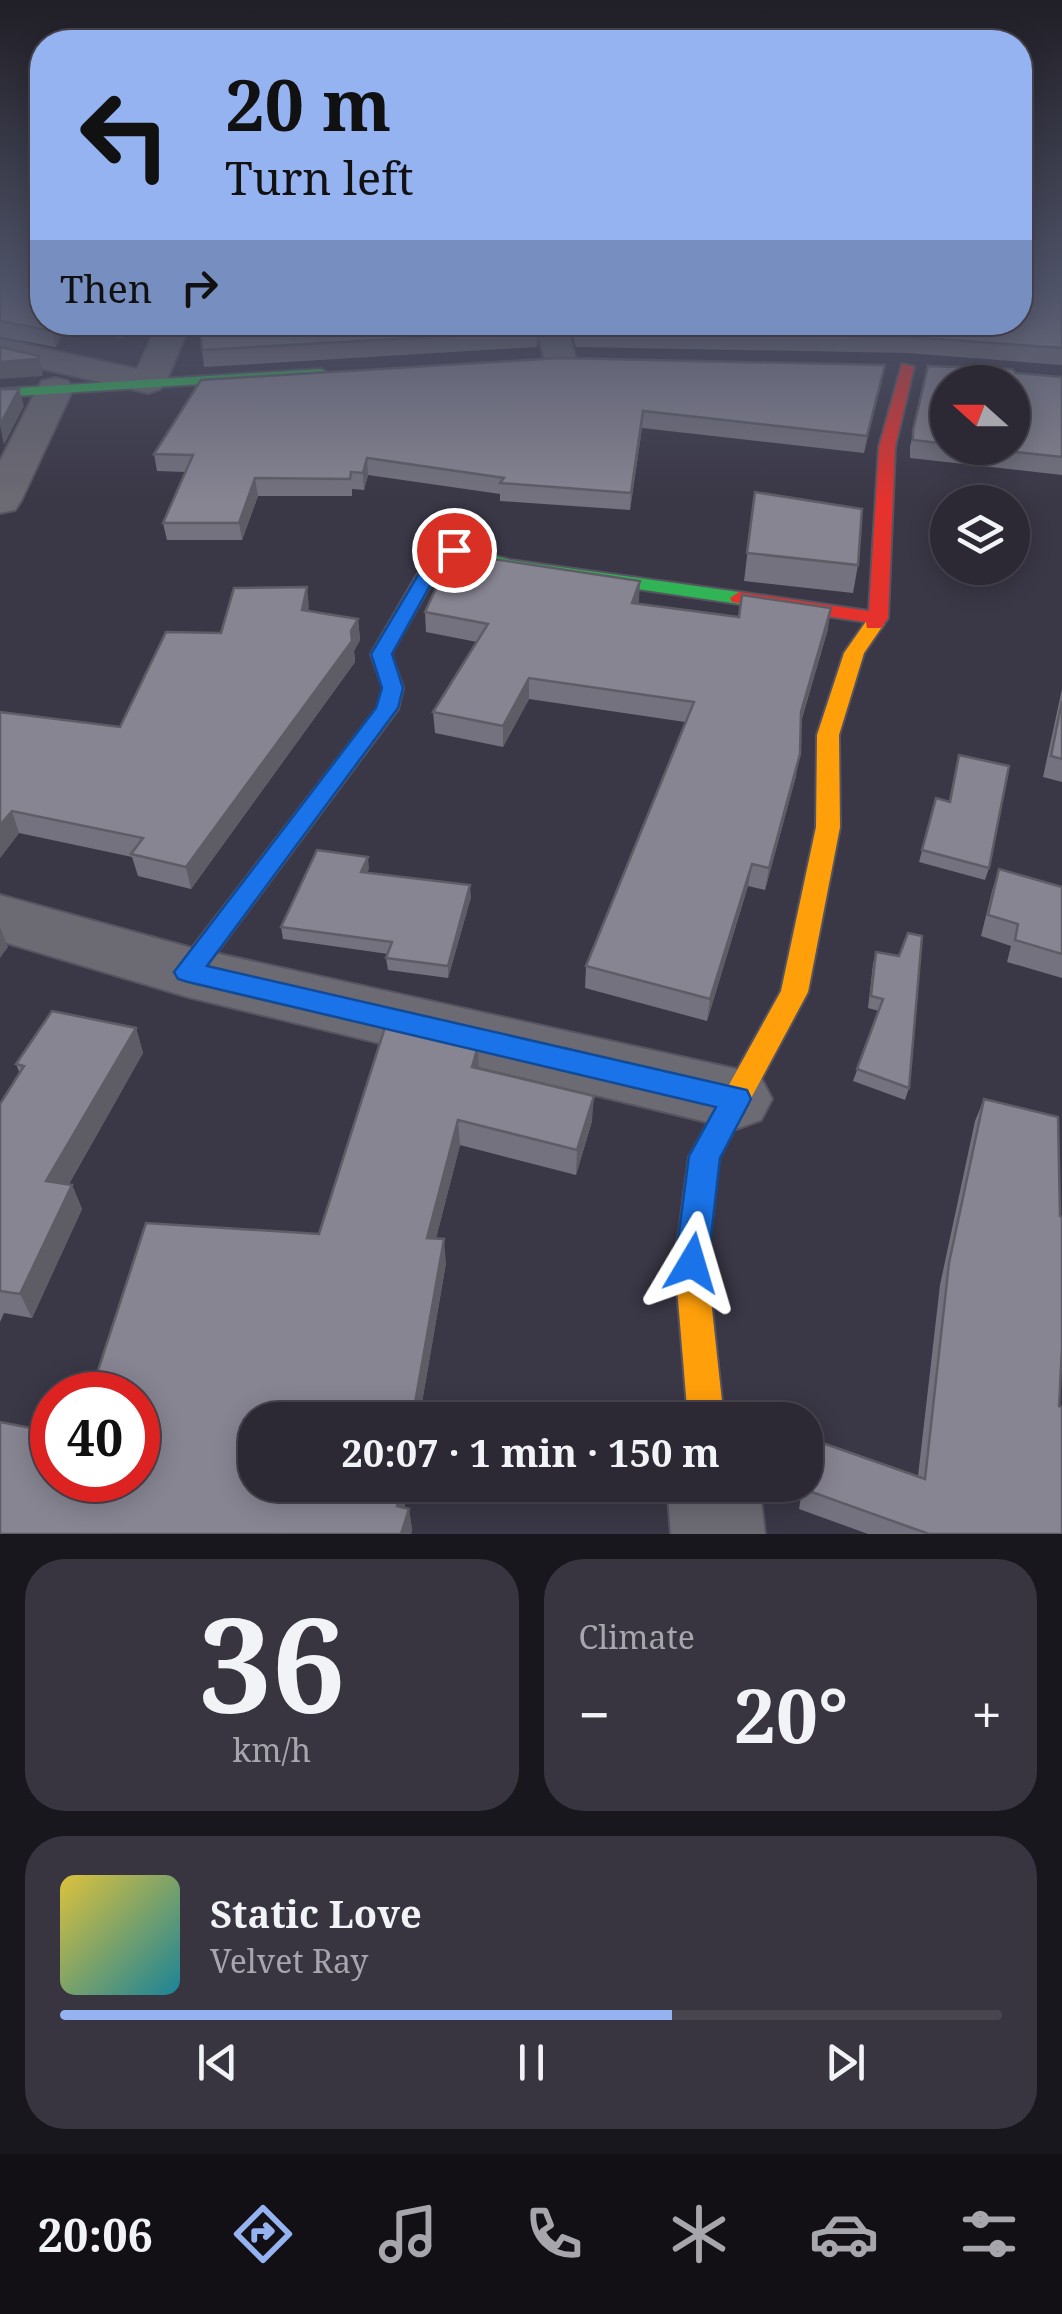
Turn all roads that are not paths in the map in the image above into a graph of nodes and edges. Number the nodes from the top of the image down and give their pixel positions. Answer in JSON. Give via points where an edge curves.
{"nodes":[{"id":1,"x":43,"y":359,"type":"edge"},
{"id":2,"x":159,"y":359,"type":"edge"},
{"id":3,"x":907,"y":368,"type":"dead end"},
{"id":4,"x":344,"y":372,"type":"edge"},
{"id":5,"x":148,"y":382,"type":"junction"},
{"id":6,"x":55,"y":389,"type":"junction"},
{"id":7,"x":0,"y":394,"type":"edge"},
{"id":8,"x":0,"y":501,"type":"edge"},
{"id":9,"x":878,"y":618,"type":"junction"},
{"id":10,"x":0,"y":918,"type":"edge"},
{"id":11,"x":188,"y":972,"type":"junction"},
{"id":12,"x":736,"y":1099,"type":"junction"},
{"id":13,"x":704,"y":1402,"type":"edge"},
{"id":14,"x":715,"y":1502,"type":"edge"},
{"id":15,"x":718,"y":1534,"type":"edge"}],
"edges":[{"from":1,"to":5,"type":"street"},
{"from":2,"to":5,"type":"street"},
{"from":3,"to":9,"type":"street","via":[[887,447]]},
{"from":4,"to":5,"type":"street"},
{"from":5,"to":6,"type":"street"},
{"from":6,"to":7,"type":"street"},
{"from":6,"to":8,"type":"street"},
{"from":9,"to":11,"type":"street","via":[[509,565],[454,550],[424,579],[382,654],[393,688],[387,708]]},
{"from":9,"to":12,"type":"street","via":[[854,654],[828,735],[828,827],[794,992]]},
{"from":10,"to":11,"type":"street"},
{"from":11,"to":12,"type":"street"},
{"from":12,"to":13,"type":"street","via":[[704,1156],[692,1263]]},
{"from":14,"to":15,"type":"street"}]}
